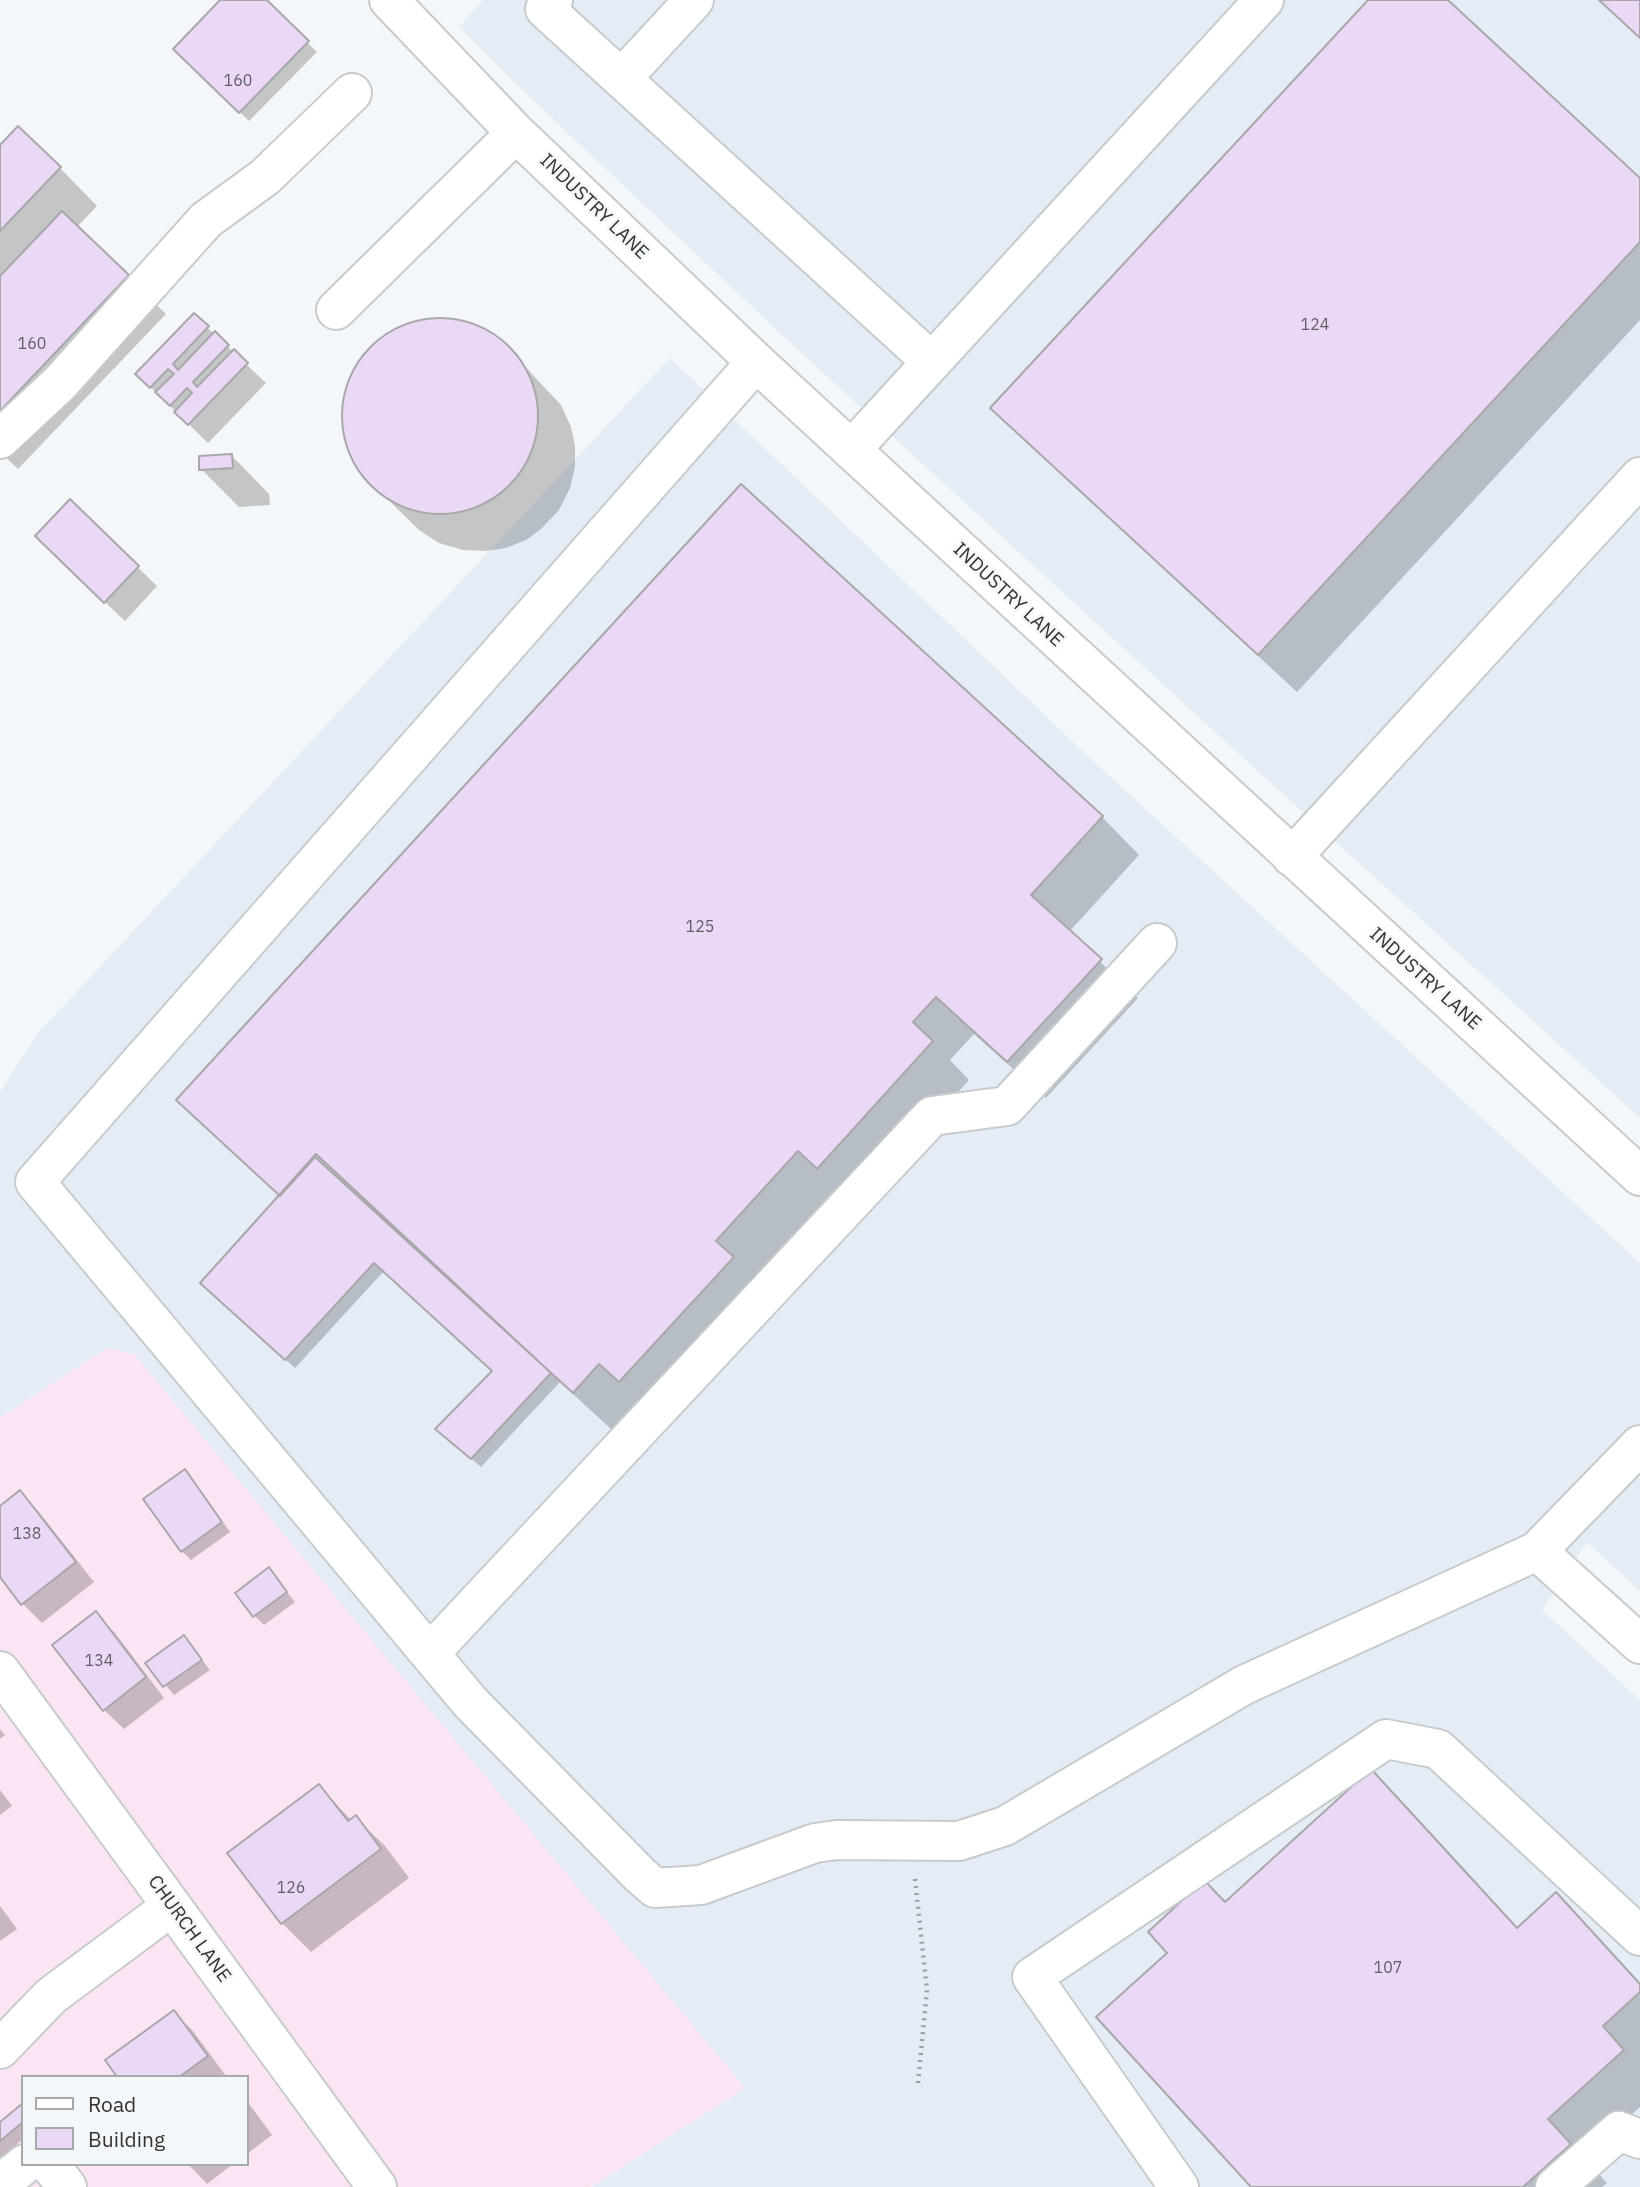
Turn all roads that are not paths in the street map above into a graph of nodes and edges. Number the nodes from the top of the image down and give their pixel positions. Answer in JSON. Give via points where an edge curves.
{"nodes":[{"id":1,"x":389,"y":0,"type":"edge"},
{"id":2,"x":553,"y":0,"type":"edge"},
{"id":3,"x":694,"y":0,"type":"edge"},
{"id":4,"x":1264,"y":0,"type":"edge"},
{"id":5,"x":622,"y":78,"type":"junction"},
{"id":6,"x":352,"y":93,"type":"dead end"},
{"id":7,"x":516,"y":133,"type":"junction"},
{"id":8,"x":336,"y":310,"type":"dead end"},
{"id":9,"x":756,"y":362,"type":"junction"},
{"id":10,"x":932,"y":362,"type":"junction"},
{"id":11,"x":0,"y":439,"type":"edge"},
{"id":12,"x":851,"y":450,"type":"junction"},
{"id":13,"x":1640,"y":477,"type":"edge"},
{"id":14,"x":1292,"y":857,"type":"junction"},
{"id":15,"x":1157,"y":943,"type":"dead end"},
{"id":16,"x":1640,"y":1176,"type":"edge"},
{"id":17,"x":1640,"y":1445,"type":"edge"},
{"id":18,"x":1537,"y":1551,"type":"junction"},
{"id":19,"x":1640,"y":1644,"type":"edge"},
{"id":20,"x":430,"y":1653,"type":"junction"},
{"id":21,"x":0,"y":1671,"type":"edge"},
{"id":22,"x":172,"y":1906,"type":"junction"},
{"id":23,"x":1640,"y":1936,"type":"edge"},
{"id":24,"x":0,"y":2049,"type":"edge"},
{"id":25,"x":1640,"y":2138,"type":"edge"},
{"id":26,"x":21,"y":2166,"type":"edge"},
{"id":27,"x":51,"y":2166,"type":"edge"},
{"id":28,"x":0,"y":2183,"type":"edge"},
{"id":29,"x":67,"y":2187,"type":"edge"},
{"id":30,"x":377,"y":2187,"type":"edge"},
{"id":31,"x":1179,"y":2187,"type":"edge"},
{"id":32,"x":1555,"y":2187,"type":"edge"}],
"edges":[{"from":1,"to":7,"type":"street","name":"INDUSTRY LANE"},
{"from":2,"to":5,"type":"street","via":[[545,9]]},
{"from":3,"to":5,"type":"street"},
{"from":4,"to":10,"type":"street"},
{"from":5,"to":10,"type":"street"},
{"from":6,"to":11,"type":"street","via":[[265,177],[206,220],[60,383]]},
{"from":7,"to":8,"type":"street"},
{"from":7,"to":9,"type":"street","name":"INDUSTRY LANE"},
{"from":9,"to":12,"type":"street","name":"INDUSTRY LANE"},
{"from":9,"to":20,"type":"street","via":[[35,1182]]},
{"from":10,"to":12,"type":"street"},
{"from":12,"to":14,"type":"street","name":"INDUSTRY LANE"},
{"from":13,"to":14,"type":"street"},
{"from":14,"to":16,"type":"street","name":"INDUSTRY LANE"},
{"from":15,"to":20,"type":"street","via":[[1007,1107],[932,1116]]},
{"from":17,"to":18,"type":"street"},
{"from":18,"to":19,"type":"street"},
{"from":18,"to":20,"type":"street","via":[[1244,1685],[1005,1826],[959,1841],[815,1843],[701,1885],[655,1888],[470,1702]]},
{"from":21,"to":22,"type":"street","name":"CHURCH LANE"},
{"from":22,"to":24,"type":"street","via":[[51,1996]]},
{"from":22,"to":30,"type":"street","name":"CHURCH LANE"},
{"from":23,"to":31,"type":"street","via":[[1438,1749],[1386,1739],[1032,1977]]},
{"from":25,"to":32,"type":"street","via":[[1619,2131]]},
{"from":26,"to":28,"type":"street"},
{"from":27,"to":29,"type":"street"}]}
